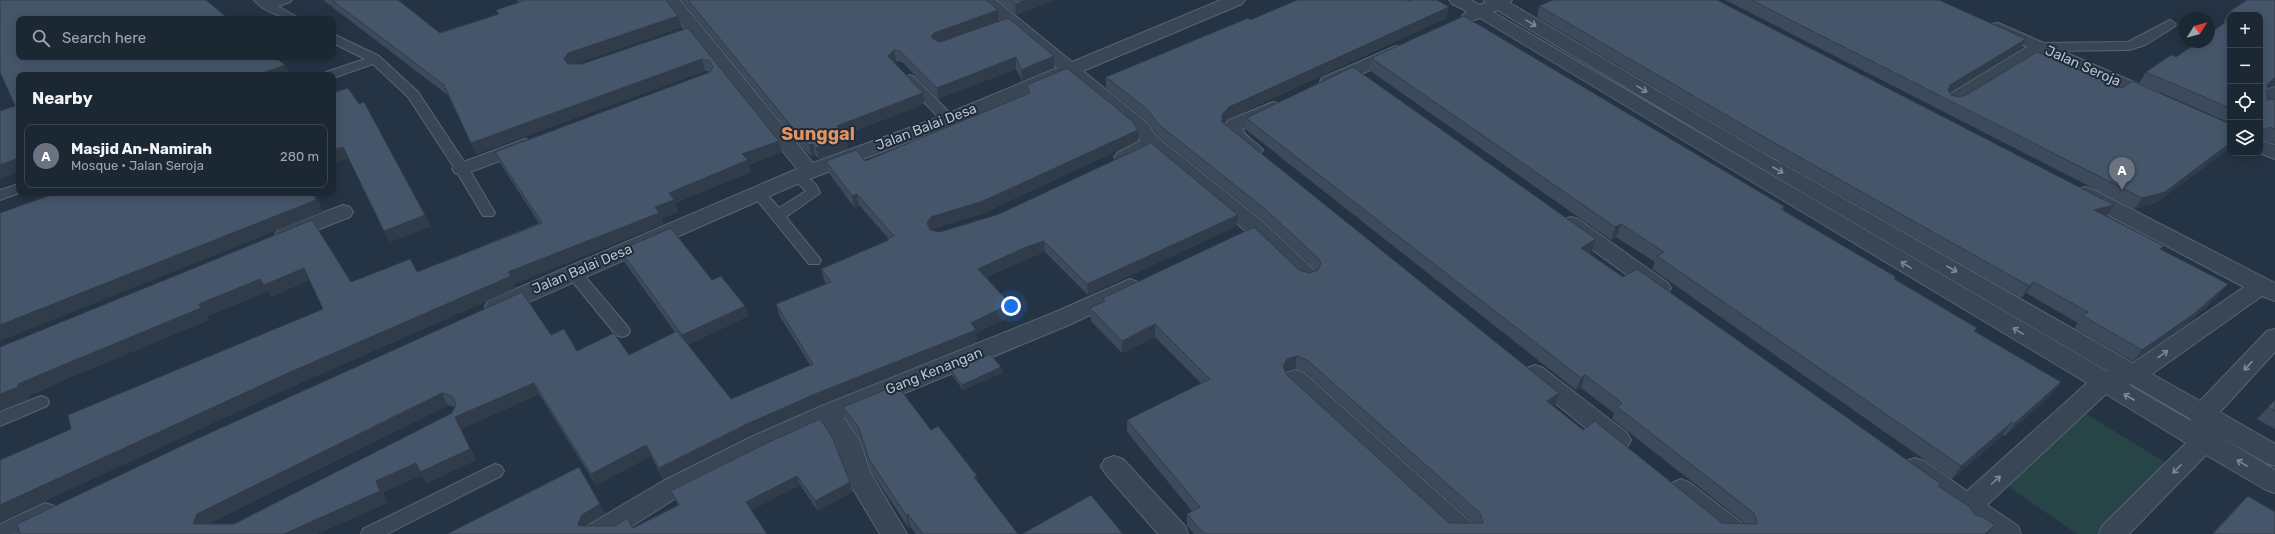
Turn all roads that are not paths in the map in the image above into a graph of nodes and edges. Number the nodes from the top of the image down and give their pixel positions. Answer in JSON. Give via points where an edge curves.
{"nodes":[{"id":1,"x":286,"y":0,"type":"edge"},
{"id":2,"x":671,"y":0,"type":"edge"},
{"id":3,"x":987,"y":0,"type":"edge"},
{"id":4,"x":1236,"y":0,"type":"edge"},
{"id":5,"x":1458,"y":0,"type":"edge"},
{"id":6,"x":263,"y":3,"type":"edge"},
{"id":7,"x":1493,"y":3,"type":"edge"},
{"id":8,"x":288,"y":16,"type":"edge"},
{"id":9,"x":1985,"y":22,"type":"edge"},
{"id":10,"x":1452,"y":24,"type":"edge"},
{"id":11,"x":2170,"y":24,"type":"dead end"},
{"id":12,"x":336,"y":40,"type":"edge"},
{"id":13,"x":1411,"y":44,"type":"edge"},
{"id":14,"x":2040,"y":47,"type":"junction"},
{"id":15,"x":374,"y":59,"type":"junction"},
{"id":16,"x":1070,"y":68,"type":"junction"},
{"id":17,"x":1355,"y":71,"type":"junction"},
{"id":18,"x":903,"y":72,"type":"edge"},
{"id":19,"x":336,"y":73,"type":"edge"},
{"id":20,"x":1374,"y":84,"type":"edge"},
{"id":21,"x":1313,"y":89,"type":"edge"},
{"id":22,"x":2275,"y":93,"type":"edge"},
{"id":23,"x":1292,"y":99,"type":"edge"},
{"id":24,"x":1952,"y":101,"type":"edge"},
{"id":25,"x":2263,"y":103,"type":"edge"},
{"id":26,"x":2169,"y":105,"type":"edge"},
{"id":27,"x":948,"y":120,"type":"junction"},
{"id":28,"x":542,"y":139,"type":"edge"},
{"id":29,"x":1150,"y":141,"type":"junction"},
{"id":30,"x":2263,"y":147,"type":"edge"},
{"id":31,"x":2275,"y":153,"type":"edge"},
{"id":32,"x":1744,"y":159,"type":"junction"},
{"id":33,"x":1108,"y":164,"type":"edge"},
{"id":34,"x":1272,"y":165,"type":"edge"},
{"id":35,"x":462,"y":168,"type":"junction"},
{"id":36,"x":803,"y":174,"type":"junction"},
{"id":37,"x":2070,"y":187,"type":"edge"},
{"id":38,"x":16,"y":189,"type":"edge"},
{"id":39,"x":759,"y":194,"type":"junction"},
{"id":40,"x":0,"y":195,"type":"edge"},
{"id":41,"x":343,"y":212,"type":"dead end"},
{"id":42,"x":488,"y":213,"type":"dead end"},
{"id":43,"x":1557,"y":214,"type":"edge"},
{"id":44,"x":778,"y":215,"type":"junction"},
{"id":45,"x":1255,"y":228,"type":"junction"},
{"id":46,"x":1234,"y":238,"type":"edge"},
{"id":47,"x":270,"y":242,"type":"edge"},
{"id":48,"x":814,"y":260,"type":"dead end"},
{"id":49,"x":573,"y":272,"type":"junction"},
{"id":50,"x":1308,"y":276,"type":"edge"},
{"id":51,"x":1150,"y":278,"type":"edge"},
{"id":52,"x":2268,"y":289,"type":"edge"},
{"id":53,"x":1674,"y":297,"type":"edge"},
{"id":54,"x":479,"y":314,"type":"edge"},
{"id":55,"x":622,"y":331,"type":"dead end"},
{"id":56,"x":2275,"y":338,"type":"edge"},
{"id":57,"x":1519,"y":362,"type":"edge"},
{"id":58,"x":2135,"y":374,"type":"junction"},
{"id":59,"x":1294,"y":380,"type":"edge"},
{"id":60,"x":2104,"y":382,"type":"junction"},
{"id":61,"x":41,"y":402,"type":"dead end"},
{"id":62,"x":828,"y":414,"type":"junction"},
{"id":63,"x":2203,"y":414,"type":"junction"},
{"id":64,"x":0,"y":420,"type":"edge"},
{"id":65,"x":2204,"y":441,"type":"junction"},
{"id":66,"x":1631,"y":450,"type":"edge"},
{"id":67,"x":1896,"y":455,"type":"edge"},
{"id":68,"x":2275,"y":456,"type":"edge"},
{"id":69,"x":1114,"y":466,"type":"dead end"},
{"id":70,"x":495,"y":471,"type":"dead end"},
{"id":71,"x":1662,"y":475,"type":"edge"},
{"id":72,"x":2275,"y":483,"type":"edge"},
{"id":73,"x":65,"y":505,"type":"edge"},
{"id":74,"x":1968,"y":506,"type":"junction"},
{"id":75,"x":5,"y":534,"type":"edge"},
{"id":76,"x":370,"y":534,"type":"edge"},
{"id":77,"x":597,"y":534,"type":"edge"},
{"id":78,"x":894,"y":534,"type":"edge"},
{"id":79,"x":1175,"y":534,"type":"edge"},
{"id":80,"x":1465,"y":534,"type":"edge"},
{"id":81,"x":1736,"y":534,"type":"edge"},
{"id":82,"x":1986,"y":534,"type":"edge"},
{"id":83,"x":2008,"y":534,"type":"edge"},
{"id":84,"x":2112,"y":534,"type":"edge"}],
"edges":[{"from":1,"to":6,"type":"lane"},
{"from":2,"to":36,"type":"street","via":[[689,33]]},
{"from":3,"to":16,"type":"street","via":[[1008,23]]},
{"from":4,"to":16,"type":"street","name":"Jalan Balai Desa"},
{"from":5,"to":7,"type":"street"},
{"from":6,"to":8,"type":"lane"},
{"from":7,"to":10,"type":"street"},
{"from":7,"to":32,"type":"street"},
{"from":9,"to":14,"type":"street","name":"Jalan Seroja"},
{"from":11,"to":14,"type":"lane","via":[[2141,42],[2129,46]]},
{"from":12,"to":15,"type":"lane"},
{"from":13,"to":17,"type":"street"},
{"from":14,"to":24,"type":"street"},
{"from":14,"to":26,"type":"street","name":"Jalan Seroja"},
{"from":15,"to":19,"type":"lane"},
{"from":15,"to":35,"type":"lane","via":[[413,95]]},
{"from":16,"to":27,"type":"street","name":"Jalan Balai Desa"},
{"from":16,"to":29,"type":"street","via":[[1140,127]]},
{"from":17,"to":20,"type":"street"},
{"from":17,"to":21,"type":"street"},
{"from":18,"to":27,"type":"lane"},
{"from":22,"to":25,"type":"street"},
{"from":23,"to":34,"type":"street","via":[[1232,128],[1234,136]]},
{"from":27,"to":36,"type":"street","name":"Jalan Balai Desa"},
{"from":28,"to":35,"type":"street"},
{"from":29,"to":33,"type":"street","via":[[1150,144],[1142,149]]},
{"from":29,"to":45,"type":"street"},
{"from":30,"to":31,"type":"street"},
{"from":32,"to":58,"type":"street","one_way":true},
{"from":60,"to":32,"type":"street","one_way":true},
{"from":35,"to":42,"type":"lane"},
{"from":36,"to":39,"type":"street","name":"Jalan Balai Desa"},
{"from":36,"to":44,"type":"lane","via":[[813,193]]},
{"from":37,"to":52,"type":"street"},
{"from":38,"to":40,"type":"lane"},
{"from":39,"to":44,"type":"lane"},
{"from":39,"to":49,"type":"street","name":"Jalan Balai Desa"},
{"from":41,"to":47,"type":"street"},
{"from":43,"to":53,"type":"street"},
{"from":44,"to":48,"type":"lane"},
{"from":45,"to":46,"type":"street"},
{"from":45,"to":50,"type":"street"},
{"from":49,"to":54,"type":"street","name":"Jalan Balai Desa"},
{"from":49,"to":55,"type":"lane"},
{"from":51,"to":62,"type":"street","name":"Gang Kenangan","via":[[1060,319]]},
{"from":58,"to":52,"type":"street","one_way":true},
{"from":56,"to":63,"type":"street","one_way":true},
{"from":57,"to":66,"type":"street"},
{"from":58,"to":60,"type":"street"},
{"from":58,"to":63,"type":"street"},
{"from":59,"to":80,"type":"street"},
{"from":65,"to":60,"type":"street","one_way":true},
{"from":74,"to":60,"type":"street","one_way":true},
{"from":61,"to":64,"type":"lane"},
{"from":62,"to":77,"type":"street","name":"Gang Kenangan","via":[[760,444],[672,488]]},
{"from":62,"to":78,"type":"street","via":[[846,441],[858,475]]},
{"from":63,"to":65,"type":"street"},
{"from":63,"to":68,"type":"street"},
{"from":72,"to":65,"type":"street","one_way":true},
{"from":65,"to":84,"type":"street","one_way":true},
{"from":67,"to":74,"type":"street"},
{"from":69,"to":79,"type":"street"},
{"from":70,"to":76,"type":"lane"},
{"from":71,"to":81,"type":"street"},
{"from":73,"to":75,"type":"street"},
{"from":74,"to":82,"type":"street"},
{"from":74,"to":83,"type":"street"}]}
